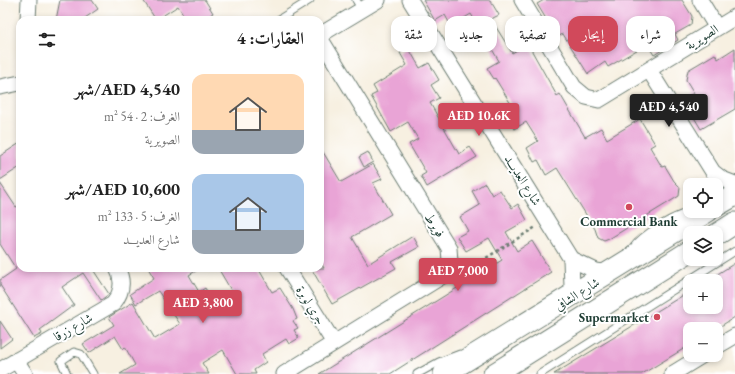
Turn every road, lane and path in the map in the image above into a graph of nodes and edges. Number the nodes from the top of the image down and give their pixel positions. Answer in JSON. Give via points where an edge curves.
{"nodes":[{"id":1,"x":29,"y":0,"type":"edge"},
{"id":2,"x":310,"y":0,"type":"edge"},
{"id":3,"x":378,"y":0,"type":"edge"},
{"id":4,"x":410,"y":0,"type":"edge"},
{"id":5,"x":522,"y":0,"type":"edge"},
{"id":6,"x":700,"y":0,"type":"edge"},
{"id":7,"x":359,"y":5,"type":"edge"},
{"id":8,"x":28,"y":16,"type":"edge"},
{"id":9,"x":284,"y":16,"type":"edge"},
{"id":10,"x":735,"y":17,"type":"edge"},
{"id":11,"x":717,"y":28,"type":"junction"},
{"id":12,"x":324,"y":34,"type":"edge"},
{"id":13,"x":324,"y":44,"type":"edge"},
{"id":14,"x":649,"y":70,"type":"junction"},
{"id":15,"x":16,"y":84,"type":"edge"},
{"id":16,"x":0,"y":87,"type":"edge"},
{"id":17,"x":714,"y":178,"type":"edge"},
{"id":18,"x":723,"y":179,"type":"edge"},
{"id":19,"x":735,"y":184,"type":"edge"},
{"id":20,"x":735,"y":195,"type":"edge"},
{"id":21,"x":723,"y":202,"type":"edge"},
{"id":22,"x":698,"y":218,"type":"edge"},
{"id":23,"x":547,"y":220,"type":"junction"},
{"id":24,"x":735,"y":223,"type":"edge"},
{"id":25,"x":723,"y":231,"type":"edge"},
{"id":26,"x":735,"y":251,"type":"edge"},
{"id":27,"x":683,"y":255,"type":"edge"},
{"id":28,"x":572,"y":259,"type":"junction"},
{"id":29,"x":450,"y":261,"type":"junction"},
{"id":30,"x":119,"y":272,"type":"edge"},
{"id":31,"x":290,"y":272,"type":"edge"},
{"id":32,"x":610,"y":274,"type":"junction"},
{"id":33,"x":568,"y":300,"type":"junction"},
{"id":34,"x":735,"y":336,"type":"edge"},
{"id":35,"x":334,"y":343,"type":"junction"},
{"id":36,"x":723,"y":343,"type":"edge"},
{"id":37,"x":482,"y":351,"type":"junction"},
{"id":38,"x":16,"y":360,"type":"junction"},
{"id":39,"x":692,"y":362,"type":"edge"},
{"id":40,"x":0,"y":370,"type":"edge"},
{"id":41,"x":26,"y":374,"type":"edge"},
{"id":42,"x":67,"y":374,"type":"edge"},
{"id":43,"x":93,"y":374,"type":"edge"},
{"id":44,"x":284,"y":374,"type":"edge"},
{"id":45,"x":417,"y":374,"type":"edge"},
{"id":46,"x":444,"y":374,"type":"edge"},
{"id":47,"x":494,"y":374,"type":"edge"},
{"id":48,"x":540,"y":374,"type":"edge"},
{"id":49,"x":672,"y":374,"type":"edge"}],
"edges":[{"from":1,"to":8,"type":"street"},
{"from":2,"to":9,"type":"lane"},
{"from":3,"to":7,"type":"street"},
{"from":4,"to":23,"type":"street","name":"شارع العديـــد"},
{"from":5,"to":14,"type":"street","name":"الصويرية","via":[[574,86],[586,97],[599,100]]},
{"from":6,"to":11,"type":"street"},
{"from":7,"to":12,"type":"street"},
{"from":10,"to":11,"type":"street","name":"الصويرية"},
{"from":11,"to":14,"type":"street","name":"الصويرية"},
{"from":13,"to":29,"type":"street","name":"فويرط","via":[[449,248]]},
{"from":14,"to":17,"type":"street"},
{"from":15,"to":16,"type":"street"},
{"from":18,"to":19,"type":"street"},
{"from":20,"to":21,"type":"main road","name":"شارع الشافي"},
{"from":22,"to":32,"type":"main road","name":"شارع الشافي"},
{"from":23,"to":28,"type":"street","name":"شارع العديـــد"},
{"from":23,"to":29,"type":"path","via":[[465,271]]},
{"from":24,"to":25,"type":"main road"},
{"from":26,"to":48,"type":"lane"},
{"from":27,"to":47,"type":"main road","name":"شارع الشافي"},
{"from":28,"to":32,"type":"street","via":[[596,271]]},
{"from":28,"to":33,"type":"street","via":[[572,286]]},
{"from":29,"to":35,"type":"street","via":[[444,274]]},
{"from":30,"to":38,"type":"street","name":"شارع زرقا","via":[[121,289],[113,304]]},
{"from":31,"to":35,"type":"street","name":"جري لوبرة"},
{"from":32,"to":33,"type":"main road","name":"شارع الشافي"},
{"from":33,"to":37,"type":"main road","name":"شارع الشافي"},
{"from":34,"to":36,"type":"street"},
{"from":35,"to":44,"type":"street"},
{"from":37,"to":45,"type":"lane","via":[[449,358]]},
{"from":37,"to":46,"type":"main road","name":"شارع الشافي"},
{"from":38,"to":40,"type":"street","name":"شارع زرقا"},
{"from":38,"to":41,"type":"street"},
{"from":39,"to":49,"type":"street"},
{"from":42,"to":43,"type":"lane","via":[[61,361],[74,352],[81,354]]}]}
